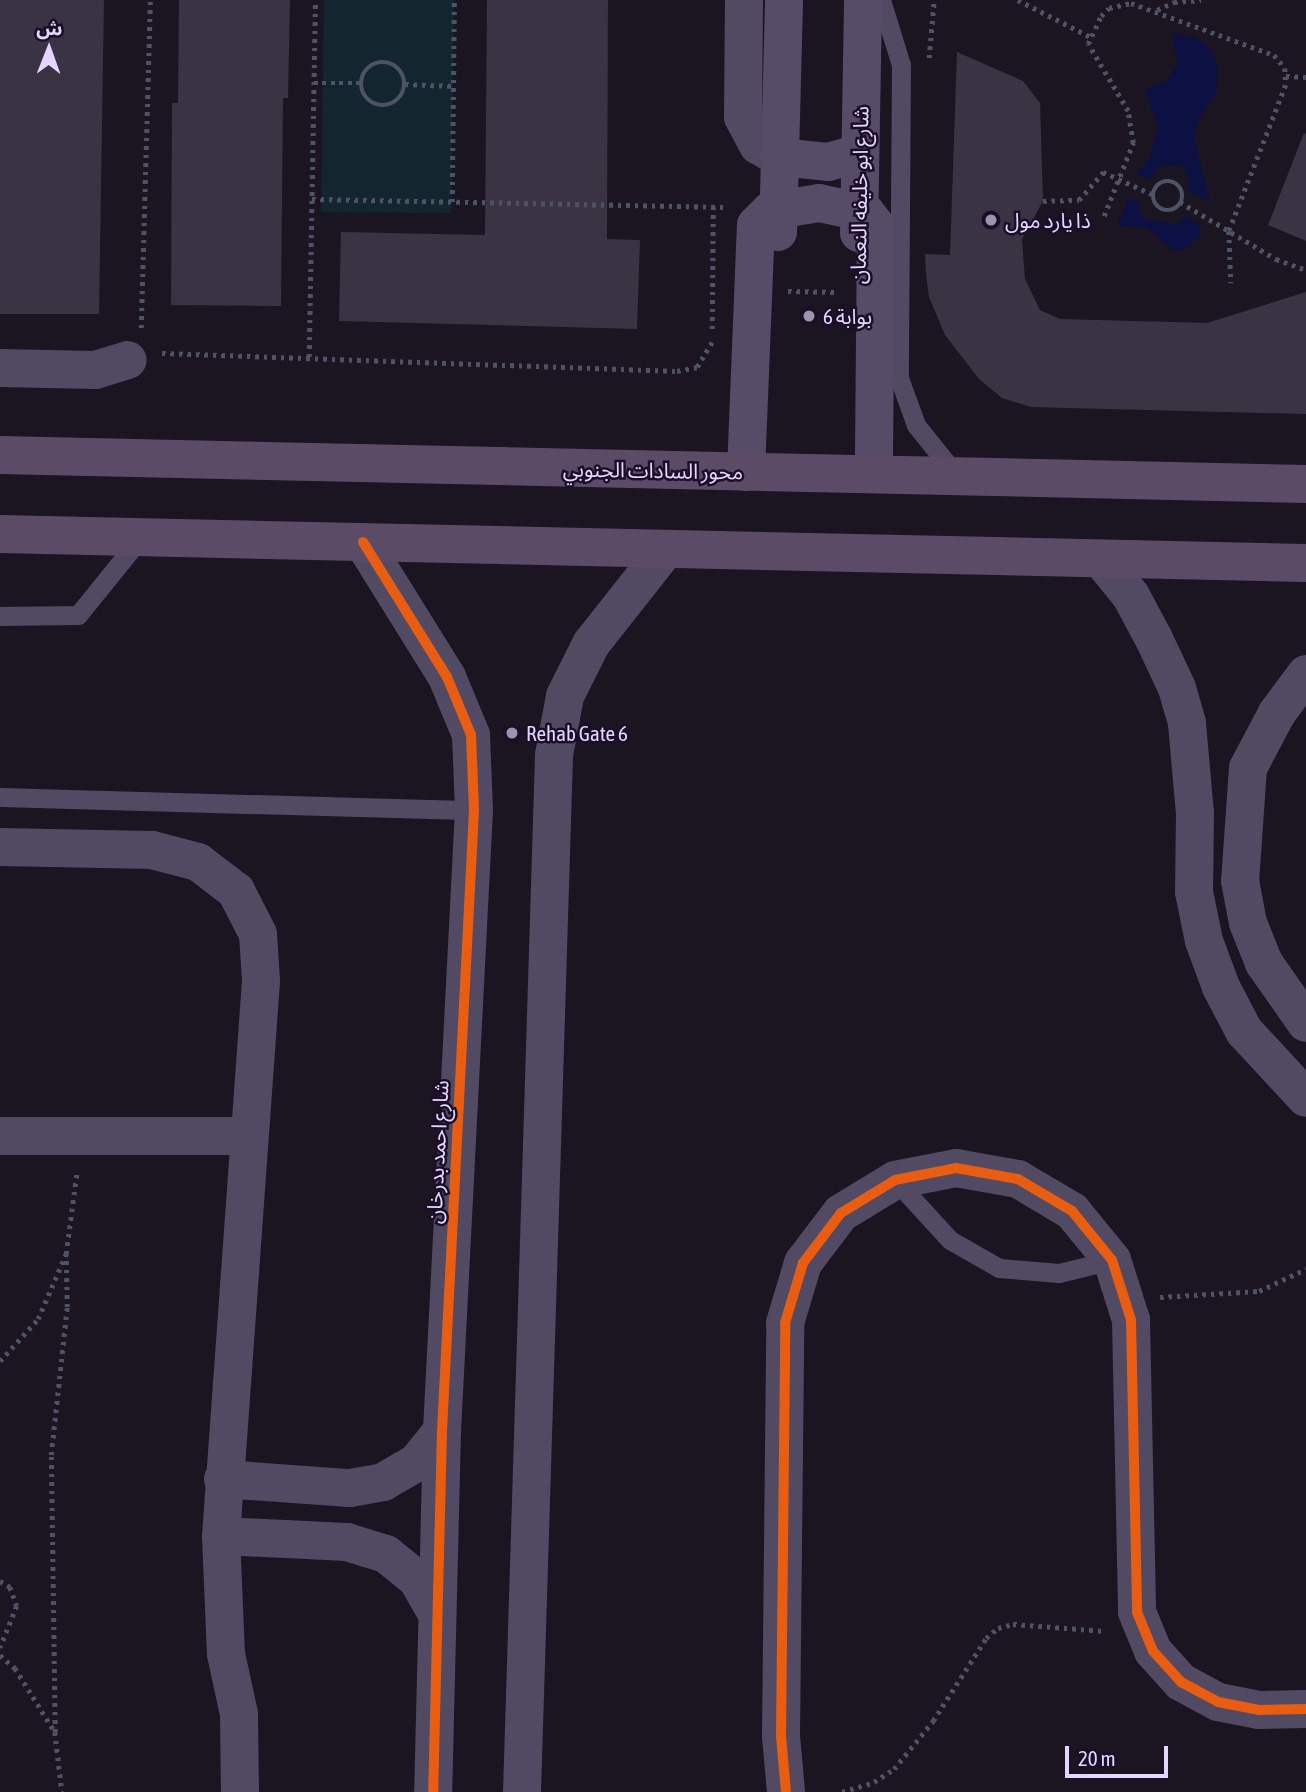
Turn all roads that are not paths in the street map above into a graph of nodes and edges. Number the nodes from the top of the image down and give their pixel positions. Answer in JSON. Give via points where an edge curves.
{"nodes":[{"id":1,"x":744,"y":0,"type":"edge"},
{"id":2,"x":784,"y":0,"type":"edge"},
{"id":3,"x":863,"y":0,"type":"edge"},
{"id":4,"x":881,"y":0,"type":"edge"},
{"id":5,"x":860,"y":153,"type":"junction"},
{"id":6,"x":779,"y":157,"type":"junction"},
{"id":7,"x":778,"y":209,"type":"junction"},
{"id":8,"x":859,"y":210,"type":"junction"},
{"id":9,"x":141,"y":349,"type":"road end"},
{"id":10,"x":0,"y":368,"type":"edge"},
{"id":11,"x":0,"y":455,"type":"edge"},
{"id":12,"x":758,"y":473,"type":"junction"},
{"id":13,"x":864,"y":473,"type":"junction"},
{"id":14,"x":956,"y":475,"type":"junction"},
{"id":15,"x":1306,"y":484,"type":"edge"},
{"id":16,"x":0,"y":534,"type":"edge"},
{"id":17,"x":141,"y":537,"type":"junction"},
{"id":18,"x":363,"y":542,"type":"junction"},
{"id":19,"x":666,"y":549,"type":"junction"},
{"id":20,"x":1101,"y":558,"type":"junction"},
{"id":21,"x":1306,"y":563,"type":"edge"},
{"id":22,"x":0,"y":616,"type":"edge"},
{"id":23,"x":1306,"y":674,"type":"edge"},
{"id":24,"x":1192,"y":765,"type":"junction"},
{"id":25,"x":1248,"y":768,"type":"junction"},
{"id":26,"x":0,"y":797,"type":"edge"},
{"id":27,"x":474,"y":810,"type":"junction"},
{"id":28,"x":0,"y":847,"type":"edge"},
{"id":29,"x":1194,"y":851,"type":"junction"},
{"id":30,"x":1242,"y":853,"type":"junction"},
{"id":31,"x":1306,"y":1023,"type":"edge"},
{"id":32,"x":1306,"y":1098,"type":"edge"},
{"id":33,"x":0,"y":1136,"type":"edge"},
{"id":34,"x":249,"y":1136,"type":"junction"},
{"id":35,"x":895,"y":1180,"type":"junction"},
{"id":36,"x":1112,"y":1260,"type":"junction"},
{"id":37,"x":442,"y":1430,"type":"junction"},
{"id":38,"x":223,"y":1479,"type":"junction"},
{"id":39,"x":221,"y":1536,"type":"junction"},
{"id":40,"x":437,"y":1614,"type":"junction"},
{"id":41,"x":1306,"y":1709,"type":"edge"},
{"id":42,"x":240,"y":1792,"type":"edge"},
{"id":43,"x":433,"y":1792,"type":"edge"},
{"id":44,"x":522,"y":1792,"type":"edge"},
{"id":45,"x":786,"y":1792,"type":"edge"}],
"edges":[{"from":1,"to":6,"type":"street","via":[[743,117],[758,145]]},
{"from":2,"to":6,"type":"street"},
{"from":3,"to":5,"type":"street","name":"شارع ابو خليفه النعمان"},
{"from":4,"to":14,"type":"lane","via":[[901,65],[899,378],[916,425]]},
{"from":5,"to":6,"type":"street","via":[[820,163]]},
{"from":5,"to":8,"type":"street","name":"شارع ابو خليفه النعمان"},
{"from":6,"to":7,"type":"street"},
{"from":7,"to":8,"type":"street","via":[[818,203]]},
{"from":7,"to":12,"type":"street","via":[[777,291]]},
{"from":7,"to":12,"type":"street","via":[[764,214],[756,225]]},
{"from":8,"to":13,"type":"street","name":"شارع ابو خليفه النعمان","via":[[856,293]]},
{"from":8,"to":13,"type":"street","via":[[874,219],[877,232]]},
{"from":9,"to":10,"type":"street","via":[[95,370]]},
{"from":11,"to":12,"type":"main road","name":"محور السادات الجنوبي"},
{"from":12,"to":13,"type":"main road","name":"محور السادات الجنوبي"},
{"from":13,"to":14,"type":"main road","name":"محور السادات الجنوبي"},
{"from":14,"to":15,"type":"main road","name":"محور السادات الجنوبي"},
{"from":16,"to":17,"type":"main road"},
{"from":17,"to":18,"type":"main road"},
{"from":17,"to":22,"type":"lane","via":[[78,615]]},
{"from":18,"to":19,"type":"main road"},
{"from":18,"to":27,"type":"street","name":"شارع احمد بدرخان","via":[[447,677],[471,735]]},
{"from":19,"to":20,"type":"main road"},
{"from":19,"to":44,"type":"street","via":[[591,643],[565,696],[554,755]]},
{"from":20,"to":21,"type":"main road"},
{"from":20,"to":24,"type":"street","via":[[1131,596],[1177,688]]},
{"from":23,"to":25,"type":"street","via":[[1277,713]]},
{"from":24,"to":25,"type":"street"},
{"from":24,"to":29,"type":"street"},
{"from":25,"to":30,"type":"street"},
{"from":26,"to":27,"type":"lane"},
{"from":27,"to":37,"type":"street","name":"شارع احمد بدرخان"},
{"from":28,"to":34,"type":"street","via":[[152,850],[198,862],[236,891],[258,934],[260,970]]},
{"from":29,"to":30,"type":"street"},
{"from":29,"to":32,"type":"street","via":[[1194,892],[1201,928],[1221,987],[1244,1031]]},
{"from":30,"to":31,"type":"street","via":[[1240,881],[1248,923],[1264,963]]},
{"from":33,"to":34,"type":"street"},
{"from":34,"to":38,"type":"street"},
{"from":35,"to":36,"type":"street","via":[[956,1168],[1018,1179],[1072,1211]]},
{"from":35,"to":36,"type":"lane","via":[[950,1240],[999,1268],[1059,1273]]},
{"from":35,"to":45,"type":"street","via":[[841,1213],[833,1223],[803,1263],[785,1322],[781,1737]]},
{"from":36,"to":41,"type":"street","via":[[1131,1320],[1137,1612],[1153,1651],[1181,1682],[1218,1702],[1259,1710]]},
{"from":37,"to":38,"type":"street","via":[[417,1462],[383,1482],[350,1488]]},
{"from":37,"to":40,"type":"street","name":"شارع احمد بدرخان"},
{"from":38,"to":39,"type":"street"},
{"from":39,"to":40,"type":"street","via":[[347,1542],[386,1554],[417,1579]]},
{"from":39,"to":42,"type":"street","via":[[226,1654],[239,1714]]},
{"from":40,"to":43,"type":"street","name":"شارع احمد بدرخان"}]}
